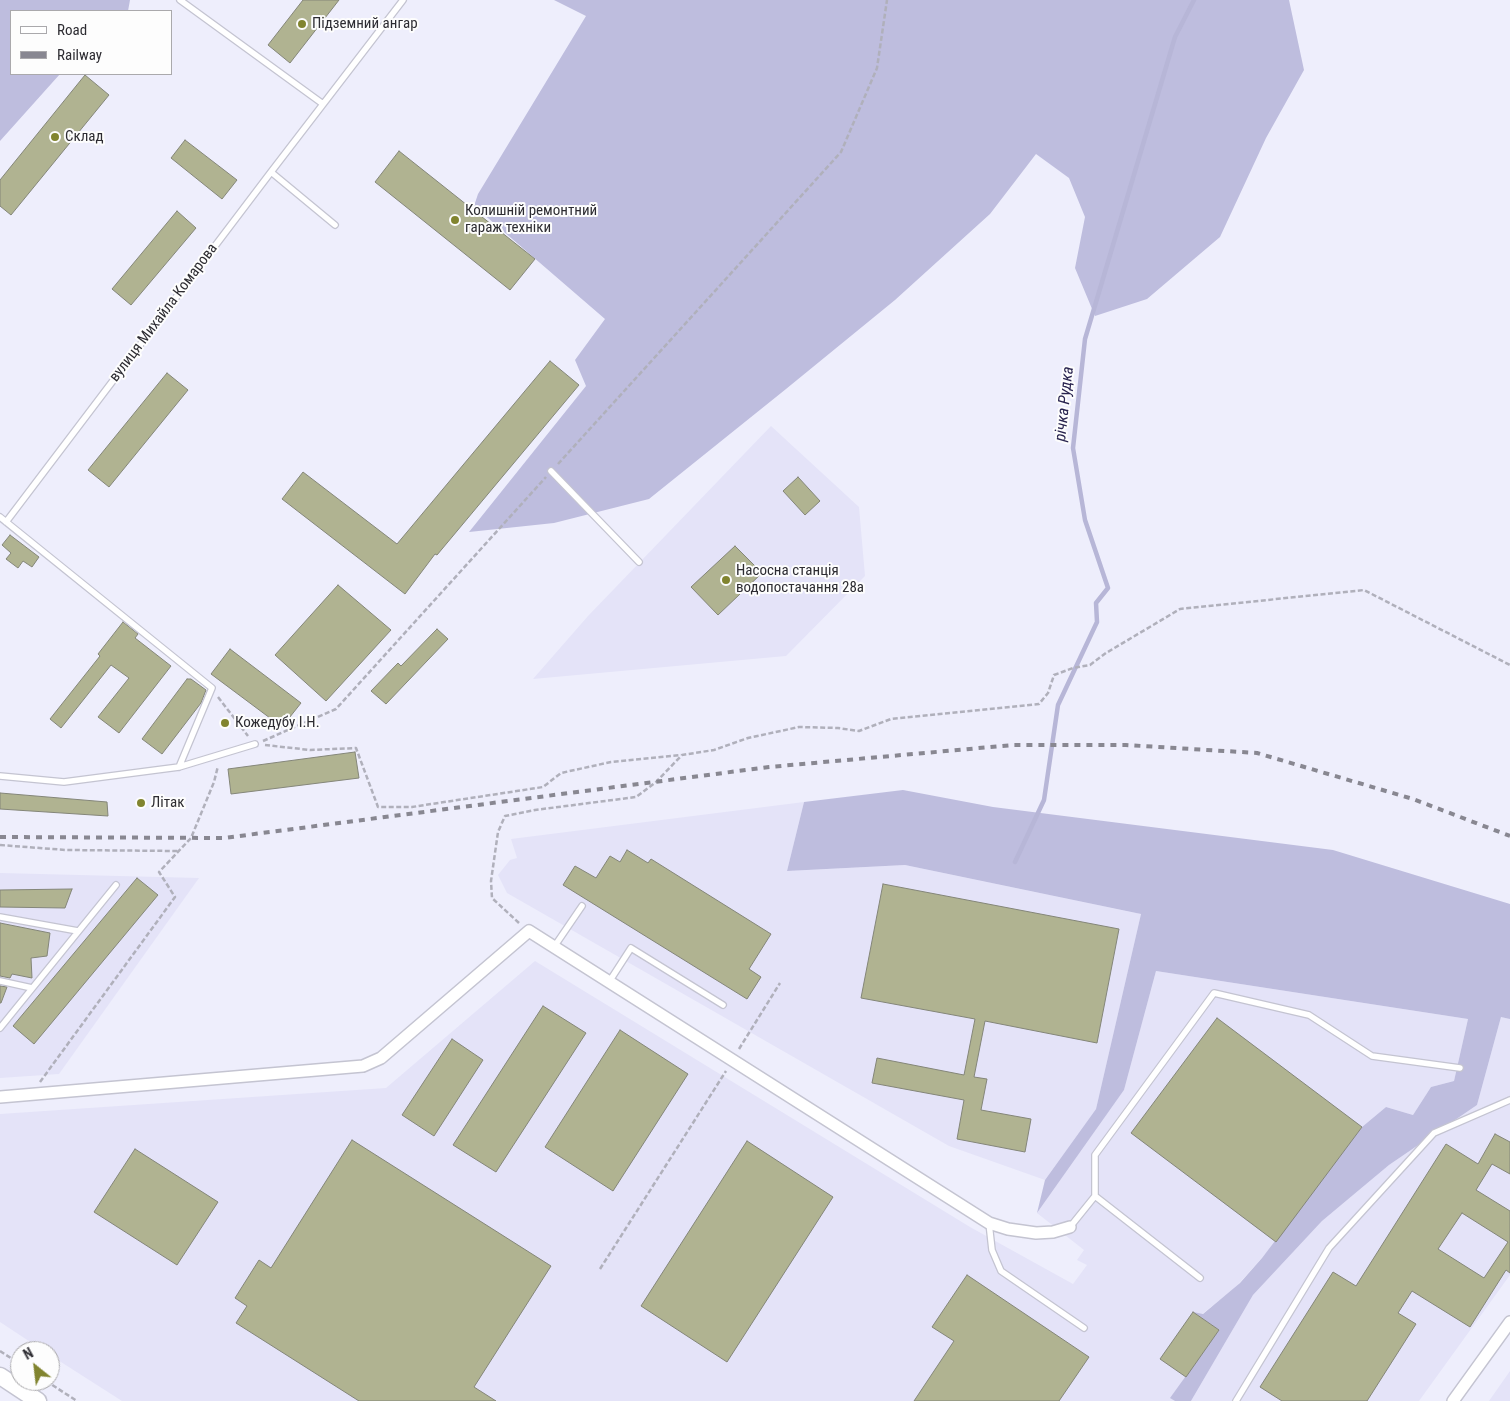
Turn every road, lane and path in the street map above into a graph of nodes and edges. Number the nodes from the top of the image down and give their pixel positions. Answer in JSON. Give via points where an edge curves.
{"nodes":[{"id":1,"x":180,"y":0,"type":"edge"},
{"id":2,"x":403,"y":0,"type":"edge"},
{"id":3,"x":888,"y":0,"type":"edge"},
{"id":4,"x":323,"y":104,"type":"junction"},
{"id":5,"x":271,"y":172,"type":"junction"},
{"id":6,"x":335,"y":225,"type":"dead end"},
{"id":7,"x":551,"y":471,"type":"junction"},
{"id":8,"x":0,"y":517,"type":"edge"},
{"id":9,"x":6,"y":522,"type":"junction"},
{"id":10,"x":639,"y":562,"type":"dead end"},
{"id":11,"x":1510,"y":665,"type":"edge"},
{"id":12,"x":212,"y":688,"type":"junction"},
{"id":13,"x":254,"y":744,"type":"junction"},
{"id":14,"x":220,"y":754,"type":"junction"},
{"id":15,"x":682,"y":755,"type":"junction"},
{"id":16,"x":179,"y":767,"type":"junction"},
{"id":17,"x":0,"y":776,"type":"edge"},
{"id":18,"x":0,"y":845,"type":"edge"},
{"id":19,"x":179,"y":850,"type":"junction"},
{"id":20,"x":116,"y":885,"type":"dead end"},
{"id":21,"x":582,"y":906,"type":"dead end"},
{"id":22,"x":0,"y":917,"type":"edge"},
{"id":23,"x":78,"y":931,"type":"junction"},
{"id":24,"x":529,"y":932,"type":"junction"},
{"id":25,"x":554,"y":947,"type":"junction"},
{"id":26,"x":0,"y":981,"type":"edge"},
{"id":27,"x":609,"y":982,"type":"junction"},
{"id":28,"x":780,"y":983,"type":"dead end"},
{"id":29,"x":32,"y":988,"type":"junction"},
{"id":30,"x":723,"y":1005,"type":"dead end"},
{"id":31,"x":0,"y":1028,"type":"edge"},
{"id":32,"x":735,"y":1057,"type":"dead end"},
{"id":33,"x":730,"y":1065,"type":"dead end"},
{"id":34,"x":1460,"y":1068,"type":"dead end"},
{"id":35,"x":30,"y":1095,"type":"junction"},
{"id":36,"x":0,"y":1097,"type":"edge"},
{"id":37,"x":1510,"y":1100,"type":"edge"},
{"id":38,"x":1095,"y":1196,"type":"junction"},
{"id":39,"x":989,"y":1223,"type":"junction"},
{"id":40,"x":1070,"y":1227,"type":"joint"},
{"id":41,"x":600,"y":1269,"type":"dead end"},
{"id":42,"x":1200,"y":1278,"type":"dead end"},
{"id":43,"x":1510,"y":1322,"type":"edge"},
{"id":44,"x":1084,"y":1328,"type":"dead end"},
{"id":45,"x":0,"y":1376,"type":"edge"},
{"id":46,"x":60,"y":1390,"type":"edge"},
{"id":47,"x":38,"y":1401,"type":"edge"},
{"id":48,"x":77,"y":1401,"type":"edge"},
{"id":49,"x":1236,"y":1401,"type":"edge"},
{"id":50,"x":1453,"y":1401,"type":"edge"}],
"edges":[{"from":1,"to":4,"type":"lane"},
{"from":2,"to":4,"type":"lane","name":"вулиця Михайла Комарова"},
{"from":3,"to":7,"type":"path","via":[[878,68],[841,152]]},
{"from":4,"to":5,"type":"lane","name":"вулиця Михайла Комарова"},
{"from":5,"to":6,"type":"lane"},
{"from":5,"to":9,"type":"lane","name":"вулиця Михайла Комарова"},
{"from":7,"to":10,"type":"lane"},
{"from":7,"to":13,"type":"path","via":[[336,708]]},
{"from":8,"to":9,"type":"lane"},
{"from":9,"to":12,"type":"lane"},
{"from":11,"to":15,"type":"path","via":[[1364,590],[1180,609],[1090,665],[1054,675],[1048,693],[1039,704],[891,719],[859,732],[799,727],[748,738],[714,750]]},
{"from":12,"to":13,"type":"path"},
{"from":12,"to":16,"type":"lane"},
{"from":13,"to":14,"type":"lane"},
{"from":13,"to":15,"type":"path","via":[[310,750],[356,748],[378,807],[412,807],[543,787],[561,773],[611,762]]},
{"from":14,"to":16,"type":"lane"},
{"from":14,"to":19,"type":"path","via":[[214,782],[190,838]]},
{"from":15,"to":24,"type":"path","via":[[636,797],[505,816],[498,832],[491,881],[492,898]]},
{"from":16,"to":17,"type":"lane","via":[[64,782]]},
{"from":18,"to":19,"type":"path","via":[[66,850]]},
{"from":19,"to":35,"type":"path","via":[[159,872],[175,897]]},
{"from":20,"to":23,"type":"lane"},
{"from":21,"to":25,"type":"lane"},
{"from":22,"to":23,"type":"lane"},
{"from":23,"to":29,"type":"lane"},
{"from":24,"to":25,"type":"street"},
{"from":24,"to":35,"type":"street","via":[[381,1058],[363,1066]]},
{"from":25,"to":27,"type":"street"},
{"from":26,"to":29,"type":"lane"},
{"from":27,"to":30,"type":"lane","via":[[631,948]]},
{"from":27,"to":39,"type":"street"},
{"from":28,"to":32,"type":"path"},
{"from":29,"to":31,"type":"lane"},
{"from":33,"to":41,"type":"path"},
{"from":34,"to":38,"type":"lane","via":[[1372,1056],[1309,1015],[1214,993],[1095,1155]]},
{"from":35,"to":36,"type":"street"},
{"from":37,"to":49,"type":"lane","via":[[1434,1134],[1329,1248]]},
{"from":38,"to":40,"type":"lane"},
{"from":38,"to":42,"type":"lane"},
{"from":39,"to":40,"type":"street","via":[[1036,1233]]},
{"from":39,"to":44,"type":"lane","via":[[992,1250],[1001,1271]]},
{"from":43,"to":50,"type":"street"},
{"from":45,"to":47,"type":"main road"},
{"from":46,"to":48,"type":"path"}]}
